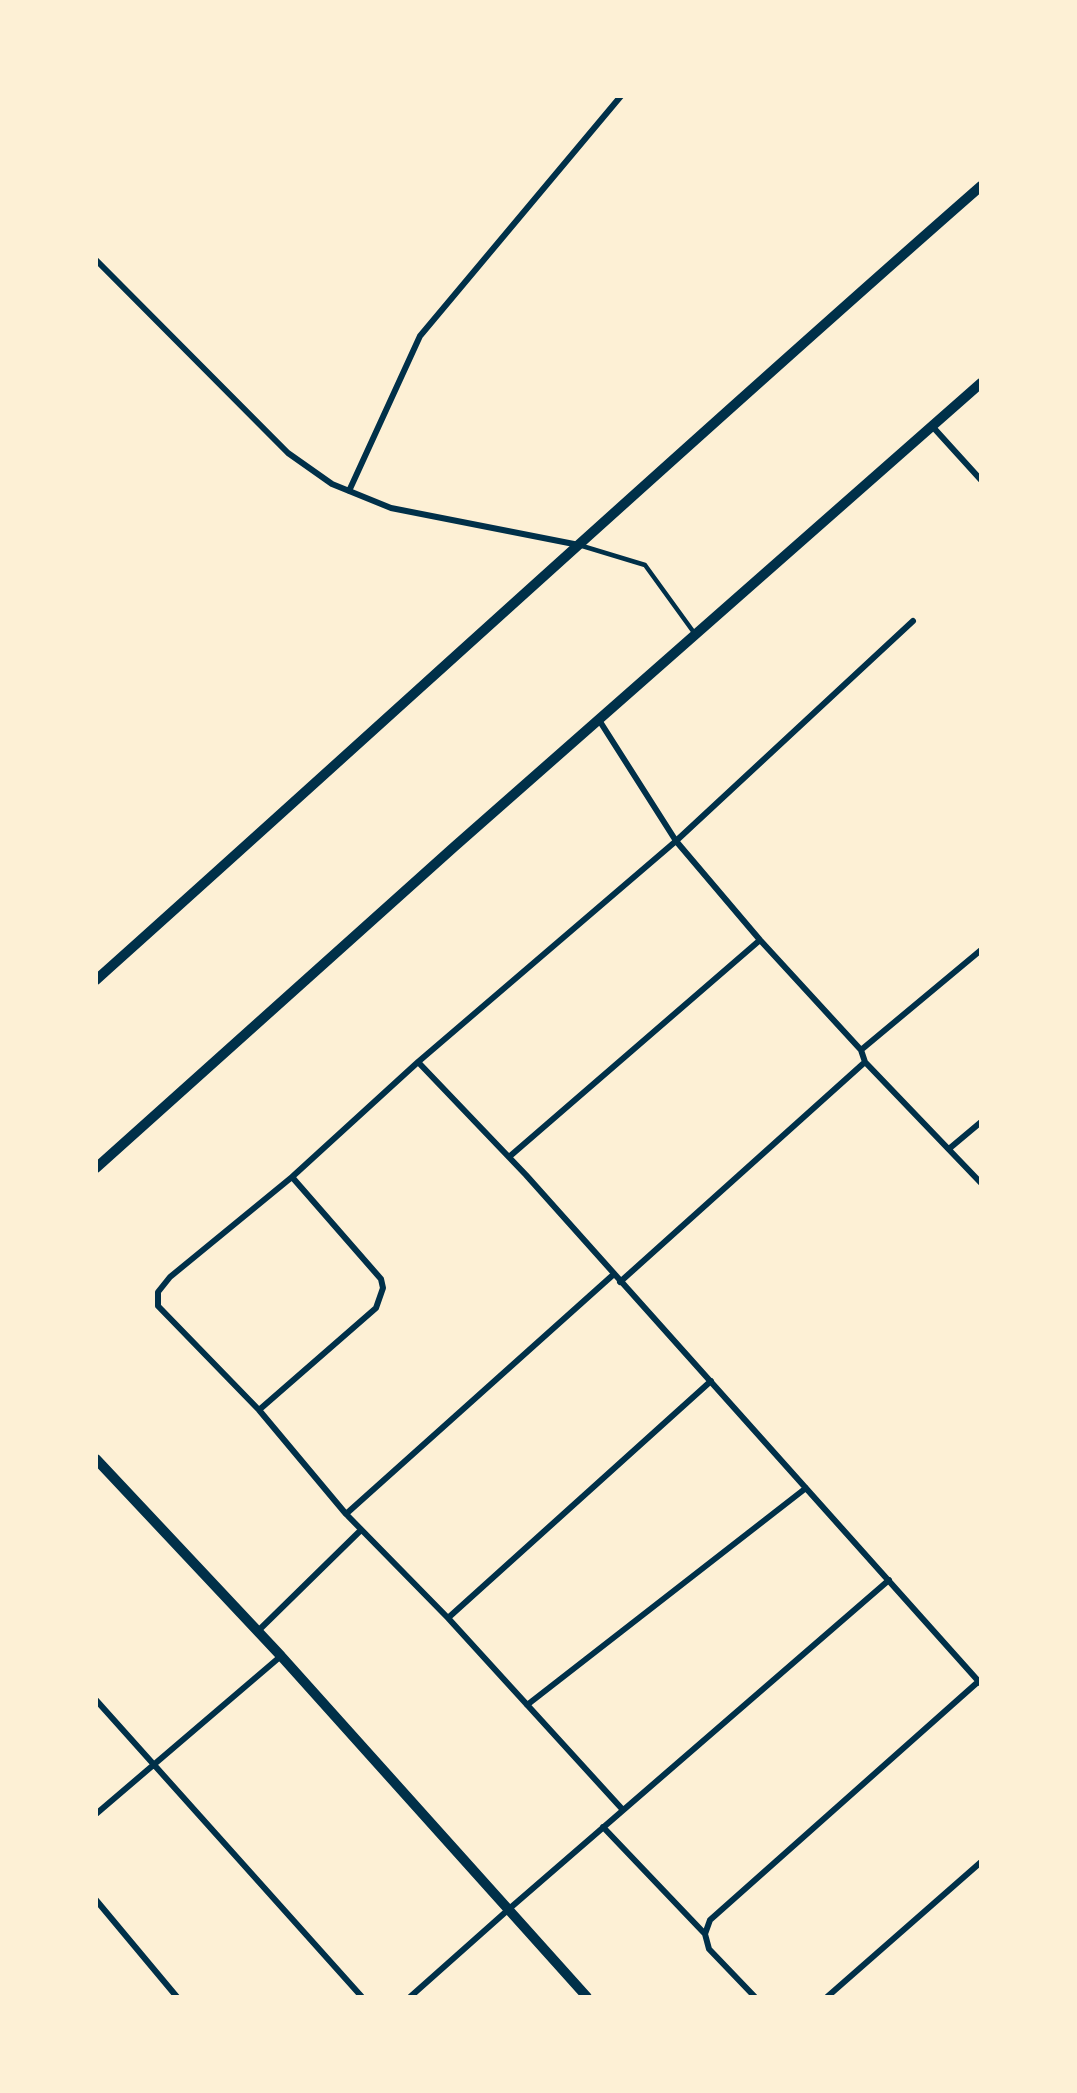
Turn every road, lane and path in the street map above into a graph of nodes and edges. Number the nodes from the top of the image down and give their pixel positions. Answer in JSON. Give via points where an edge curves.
{"nodes":[{"id":1,"x":621,"y":96,"type":"edge"},
{"id":2,"x":981,"y":186,"type":"edge"},
{"id":3,"x":96,"y":260,"type":"edge"},
{"id":4,"x":981,"y":383,"type":"edge"},
{"id":5,"x":932,"y":426,"type":"junction"},
{"id":6,"x":981,"y":480,"type":"edge"},
{"id":7,"x":349,"y":491,"type":"junction"},
{"id":8,"x":579,"y":545,"type":"junction"},
{"id":9,"x":912,"y":621,"type":"dead end"},
{"id":10,"x":696,"y":634,"type":"junction"},
{"id":11,"x":599,"y":720,"type":"junction"},
{"id":12,"x":676,"y":841,"type":"junction"},
{"id":13,"x":760,"y":940,"type":"junction"},
{"id":14,"x":981,"y":950,"type":"edge"},
{"id":15,"x":96,"y":980,"type":"edge"},
{"id":16,"x":861,"y":1050,"type":"junction"},
{"id":17,"x":418,"y":1062,"type":"junction"},
{"id":18,"x":865,"y":1062,"type":"junction"},
{"id":19,"x":981,"y":1122,"type":"edge"},
{"id":20,"x":950,"y":1149,"type":"junction"},
{"id":21,"x":509,"y":1157,"type":"junction"},
{"id":22,"x":96,"y":1168,"type":"edge"},
{"id":23,"x":292,"y":1177,"type":"junction"},
{"id":24,"x":981,"y":1183,"type":"edge"},
{"id":25,"x":614,"y":1274,"type":"junction"},
{"id":26,"x":620,"y":1282,"type":"junction"},
{"id":27,"x":711,"y":1381,"type":"junction"},
{"id":28,"x":259,"y":1410,"type":"junction"},
{"id":29,"x":96,"y":1459,"type":"edge"},
{"id":30,"x":806,"y":1488,"type":"junction"},
{"id":31,"x":346,"y":1514,"type":"junction"},
{"id":32,"x":361,"y":1530,"type":"junction"},
{"id":33,"x":889,"y":1580,"type":"junction"},
{"id":34,"x":448,"y":1618,"type":"junction"},
{"id":35,"x":258,"y":1631,"type":"junction"},
{"id":36,"x":281,"y":1656,"type":"junction"},
{"id":37,"x":980,"y":1682,"type":"edge"},
{"id":38,"x":96,"y":1700,"type":"edge"},
{"id":39,"x":527,"y":1705,"type":"junction"},
{"id":40,"x":154,"y":1765,"type":"junction"},
{"id":41,"x":623,"y":1810,"type":"junction"},
{"id":42,"x":96,"y":1814,"type":"edge"},
{"id":43,"x":603,"y":1827,"type":"junction"},
{"id":44,"x":981,"y":1862,"type":"edge"},
{"id":45,"x":96,"y":1900,"type":"edge"},
{"id":46,"x":509,"y":1909,"type":"junction"},
{"id":47,"x":705,"y":1934,"type":"junction"},
{"id":48,"x":177,"y":1997,"type":"edge"},
{"id":49,"x":362,"y":1997,"type":"edge"},
{"id":50,"x":410,"y":1997,"type":"edge"},
{"id":51,"x":587,"y":1997,"type":"edge"},
{"id":52,"x":754,"y":1997,"type":"edge"},
{"id":53,"x":827,"y":1997,"type":"edge"}],
"edges":[{"from":1,"to":7,"type":"street","via":[[420,336]]},
{"from":2,"to":8,"type":"street"},
{"from":3,"to":7,"type":"street","via":[[288,453],[332,484]]},
{"from":4,"to":5,"type":"street"},
{"from":5,"to":6,"type":"street"},
{"from":5,"to":10,"type":"street"},
{"from":7,"to":8,"type":"street","via":[[391,508]]},
{"from":8,"to":10,"type":"lane","via":[[645,565]]},
{"from":8,"to":15,"type":"street"},
{"from":9,"to":12,"type":"street"},
{"from":10,"to":11,"type":"street"},
{"from":11,"to":12,"type":"street"},
{"from":11,"to":22,"type":"street"},
{"from":12,"to":13,"type":"street"},
{"from":12,"to":17,"type":"street"},
{"from":13,"to":16,"type":"street"},
{"from":13,"to":21,"type":"street"},
{"from":14,"to":16,"type":"street"},
{"from":16,"to":18,"type":"street"},
{"from":17,"to":21,"type":"street"},
{"from":17,"to":23,"type":"street"},
{"from":18,"to":20,"type":"street"},
{"from":18,"to":26,"type":"street"},
{"from":19,"to":20,"type":"street"},
{"from":20,"to":24,"type":"street"},
{"from":21,"to":25,"type":"street"},
{"from":23,"to":28,"type":"street","via":[[381,1279],[383,1288],[376,1308]]},
{"from":23,"to":28,"type":"street","via":[[170,1277],[158,1292],[158,1306]]},
{"from":25,"to":26,"type":"street"},
{"from":25,"to":31,"type":"street"},
{"from":26,"to":27,"type":"street"},
{"from":27,"to":30,"type":"street"},
{"from":27,"to":34,"type":"street"},
{"from":28,"to":31,"type":"street"},
{"from":29,"to":35,"type":"street"},
{"from":30,"to":33,"type":"street"},
{"from":30,"to":39,"type":"street"},
{"from":31,"to":32,"type":"street"},
{"from":32,"to":34,"type":"street"},
{"from":32,"to":35,"type":"street"},
{"from":33,"to":37,"type":"street"},
{"from":33,"to":41,"type":"street"},
{"from":34,"to":39,"type":"street"},
{"from":35,"to":36,"type":"street"},
{"from":36,"to":40,"type":"street"},
{"from":36,"to":46,"type":"street"},
{"from":37,"to":47,"type":"street","via":[[710,1920]]},
{"from":38,"to":40,"type":"street"},
{"from":39,"to":41,"type":"street"},
{"from":40,"to":42,"type":"street"},
{"from":40,"to":49,"type":"street"},
{"from":41,"to":43,"type":"street"},
{"from":43,"to":46,"type":"street"},
{"from":43,"to":47,"type":"street"},
{"from":44,"to":53,"type":"street"},
{"from":45,"to":48,"type":"street"},
{"from":46,"to":50,"type":"street"},
{"from":46,"to":51,"type":"street"},
{"from":47,"to":52,"type":"street","via":[[710,1949]]}]}
